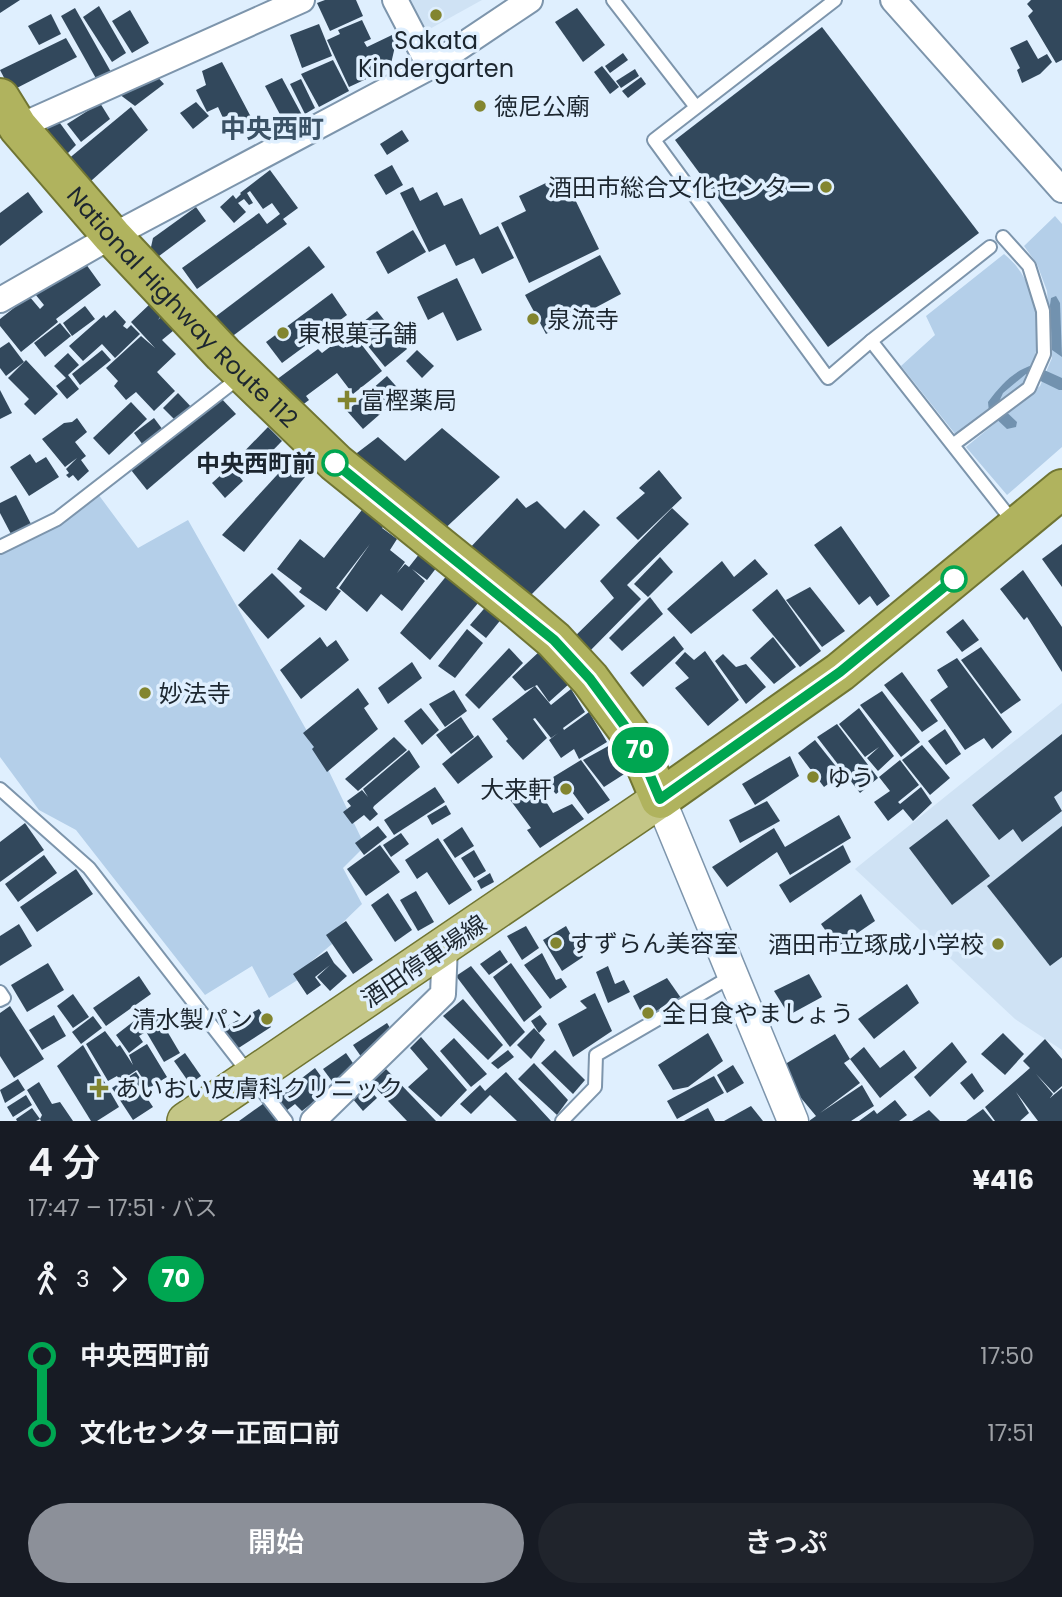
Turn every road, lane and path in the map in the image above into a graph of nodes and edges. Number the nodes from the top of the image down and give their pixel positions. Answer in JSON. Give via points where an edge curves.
{"nodes":[{"id":1,"x":302,"y":0,"type":"edge"},
{"id":2,"x":395,"y":0,"type":"edge"},
{"id":3,"x":530,"y":0,"type":"edge"},
{"id":4,"x":613,"y":0,"type":"edge"},
{"id":5,"x":835,"y":0,"type":"edge"},
{"id":6,"x":893,"y":0,"type":"edge"},
{"id":7,"x":430,"y":68,"type":"junction"},
{"id":8,"x":696,"y":107,"type":"junction"},
{"id":9,"x":9,"y":113,"type":"edge"},
{"id":10,"x":1062,"y":190,"type":"edge"},
{"id":11,"x":112,"y":236,"type":"junction"},
{"id":12,"x":1003,"y":237,"type":"dead end"},
{"id":13,"x":990,"y":247,"type":"dead end"},
{"id":14,"x":0,"y":300,"type":"edge"},
{"id":15,"x":871,"y":341,"type":"junction"},
{"id":16,"x":244,"y":374,"type":"junction"},
{"id":17,"x":954,"y":444,"type":"junction"},
{"id":18,"x":1062,"y":489,"type":"edge"},
{"id":19,"x":1017,"y":527,"type":"junction"},
{"id":20,"x":0,"y":547,"type":"edge"},
{"id":21,"x":0,"y":789,"type":"edge"},
{"id":22,"x":660,"y":799,"type":"junction"},
{"id":23,"x":445,"y":946,"type":"junction"},
{"id":24,"x":733,"y":976,"type":"junction"},
{"id":25,"x":0,"y":992,"type":"edge"},
{"id":26,"x":0,"y":1000,"type":"edge"},
{"id":27,"x":253,"y":1077,"type":"junction"},
{"id":28,"x":186,"y":1121,"type":"edge"},
{"id":29,"x":286,"y":1121,"type":"edge"},
{"id":30,"x":313,"y":1121,"type":"edge"},
{"id":31,"x":562,"y":1121,"type":"edge"},
{"id":32,"x":793,"y":1121,"type":"edge"}],
"edges":[{"from":1,"to":9,"type":"street"},
{"from":2,"to":7,"type":"street"},
{"from":3,"to":7,"type":"street"},
{"from":4,"to":8,"type":"lane"},
{"from":5,"to":8,"type":"lane"},
{"from":6,"to":10,"type":"street"},
{"from":7,"to":11,"type":"street"},
{"from":8,"to":15,"type":"lane","via":[[654,139],[828,378]]},
{"from":9,"to":11,"type":"highway","name":"National Highway Route 112"},
{"from":11,"to":14,"type":"street"},
{"from":11,"to":16,"type":"highway","name":"National Highway Route 112"},
{"from":12,"to":17,"type":"lane","via":[[1029,266],[1043,311],[1044,354],[1028,388]]},
{"from":13,"to":15,"type":"lane"},
{"from":15,"to":17,"type":"lane"},
{"from":16,"to":20,"type":"lane","via":[[57,519]]},
{"from":16,"to":22,"type":"highway","name":"National Highway Route 112","via":[[335,463],[554,640],[635,740]]},
{"from":17,"to":19,"type":"lane"},
{"from":18,"to":19,"type":"highway"},
{"from":19,"to":22,"type":"highway","via":[[840,672]]},
{"from":21,"to":27,"type":"lane","via":[[89,868]]},
{"from":22,"to":23,"type":"main road","name":"酒田停車場線"},
{"from":22,"to":24,"type":"street"},
{"from":23,"to":27,"type":"main road","name":"酒田停車場線"},
{"from":23,"to":30,"type":"street","via":[[443,995]]},
{"from":24,"to":31,"type":"lane","via":[[596,1055],[595,1087]]},
{"from":24,"to":32,"type":"street"},
{"from":25,"to":26,"type":"lane","via":[[4,998]]},
{"from":27,"to":28,"type":"main road","name":"酒田停車場線"},
{"from":27,"to":29,"type":"lane"}]}
